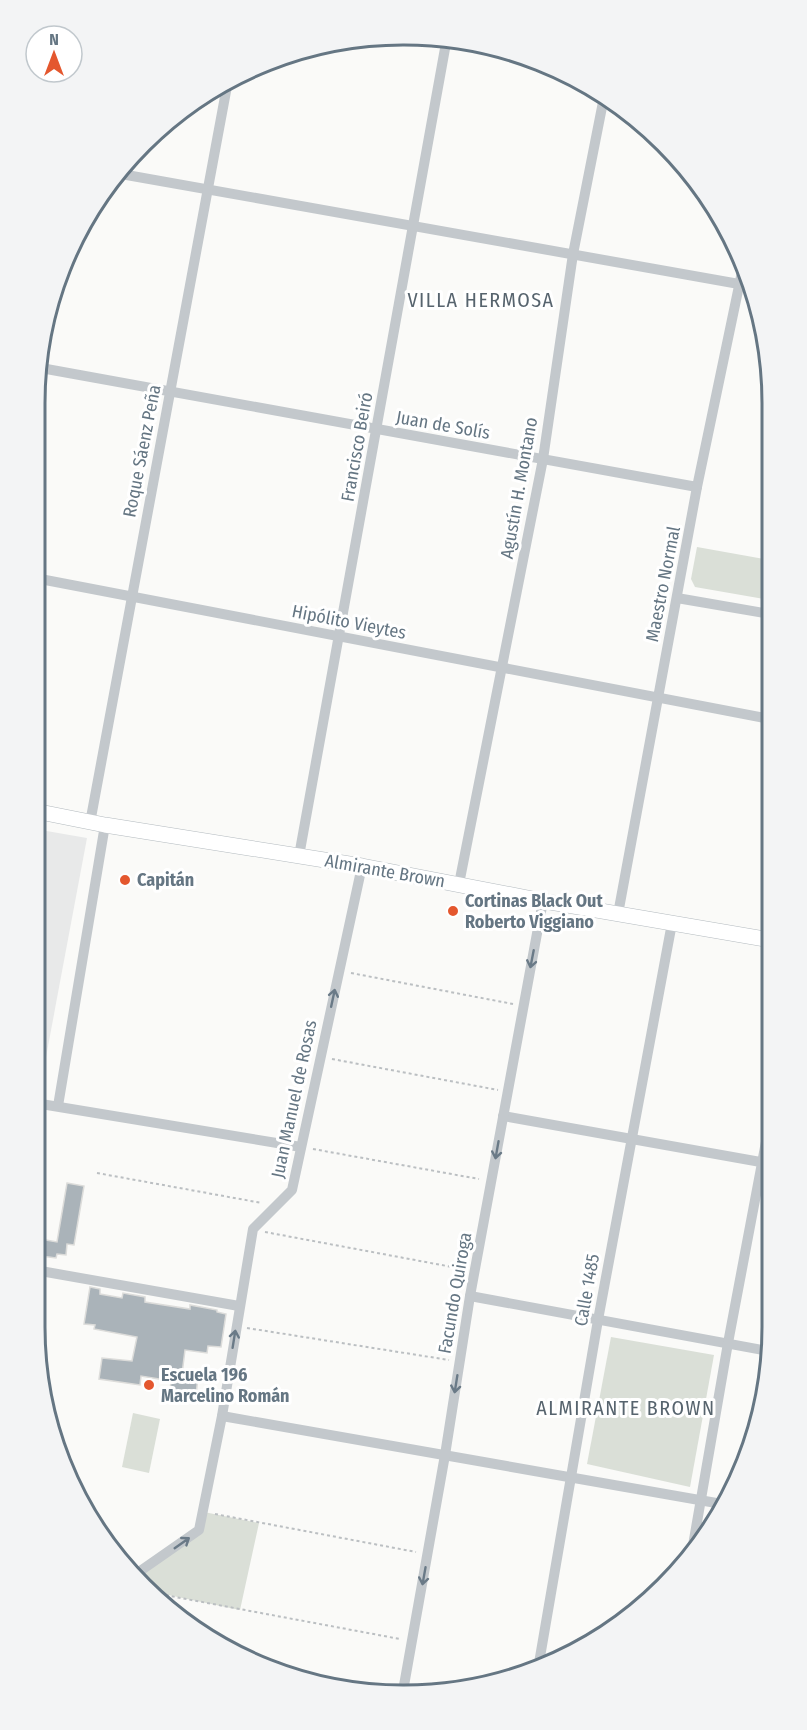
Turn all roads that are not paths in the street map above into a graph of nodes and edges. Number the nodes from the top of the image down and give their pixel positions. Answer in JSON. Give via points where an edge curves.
{"nodes":[{"id":1,"x":445,"y":48,"type":"edge"},
{"id":2,"x":226,"y":92,"type":"edge"},
{"id":3,"x":602,"y":105,"type":"edge"},
{"id":4,"x":127,"y":175,"type":"edge"},
{"id":5,"x":208,"y":189,"type":"junction"},
{"id":6,"x":413,"y":226,"type":"junction"},
{"id":7,"x":573,"y":254,"type":"junction"},
{"id":8,"x":740,"y":280,"type":"edge"},
{"id":9,"x":739,"y":284,"type":"junction"},
{"id":10,"x":47,"y":369,"type":"edge"},
{"id":11,"x":170,"y":392,"type":"junction"},
{"id":12,"x":377,"y":429,"type":"junction"},
{"id":13,"x":543,"y":459,"type":"junction"},
{"id":14,"x":698,"y":487,"type":"junction"},
{"id":15,"x":45,"y":580,"type":"edge"},
{"id":16,"x":131,"y":597,"type":"junction"},
{"id":17,"x":677,"y":598,"type":"junction"},
{"id":18,"x":762,"y":613,"type":"edge"},
{"id":19,"x":339,"y":637,"type":"junction"},
{"id":20,"x":501,"y":669,"type":"junction"},
{"id":21,"x":658,"y":699,"type":"junction"},
{"id":22,"x":762,"y":717,"type":"edge"},
{"id":23,"x":45,"y":813,"type":"edge"},
{"id":24,"x":97,"y":824,"type":"junction"},
{"id":25,"x":299,"y":856,"type":"junction"},
{"id":26,"x":362,"y":866,"type":"junction"},
{"id":27,"x":459,"y":884,"type":"junction"},
{"id":28,"x":543,"y":901,"type":"junction"},
{"id":29,"x":618,"y":914,"type":"junction"},
{"id":30,"x":672,"y":923,"type":"junction"},
{"id":31,"x":762,"y":938,"type":"edge"},
{"id":32,"x":45,"y":1104,"type":"edge"},
{"id":33,"x":58,"y":1106,"type":"junction"},
{"id":34,"x":503,"y":1116,"type":"junction"},
{"id":35,"x":631,"y":1139,"type":"junction"},
{"id":36,"x":301,"y":1147,"type":"junction"},
{"id":37,"x":762,"y":1162,"type":"edge"},
{"id":38,"x":762,"y":1186,"type":"edge"},
{"id":39,"x":45,"y":1272,"type":"edge"},
{"id":40,"x":470,"y":1296,"type":"junction"},
{"id":41,"x":239,"y":1306,"type":"junction"},
{"id":42,"x":598,"y":1320,"type":"junction"},
{"id":43,"x":728,"y":1343,"type":"junction"},
{"id":44,"x":761,"y":1350,"type":"edge"},
{"id":45,"x":222,"y":1416,"type":"junction"},
{"id":46,"x":445,"y":1455,"type":"junction"},
{"id":47,"x":572,"y":1478,"type":"junction"},
{"id":48,"x":702,"y":1501,"type":"junction"},
{"id":49,"x":716,"y":1503,"type":"edge"},
{"id":50,"x":696,"y":1534,"type":"edge"},
{"id":51,"x":141,"y":1570,"type":"edge"},
{"id":52,"x":540,"y":1658,"type":"edge"},
{"id":53,"x":404,"y":1685,"type":"edge"}],
"edges":[{"from":1,"to":6,"type":"street","name":"Francisco Beiró"},
{"from":2,"to":5,"type":"street","name":"Roque Sáenz Peña"},
{"from":3,"to":7,"type":"street","name":"Agustín H. Montano"},
{"from":4,"to":5,"type":"street"},
{"from":5,"to":6,"type":"street"},
{"from":5,"to":11,"type":"street","name":"Roque Sáenz Peña"},
{"from":6,"to":7,"type":"street"},
{"from":6,"to":12,"type":"street","name":"Francisco Beiró"},
{"from":7,"to":9,"type":"street"},
{"from":7,"to":13,"type":"street","name":"Agustín H. Montano"},
{"from":8,"to":9,"type":"street","name":"Maestro Normal"},
{"from":9,"to":14,"type":"street","name":"Maestro Normal"},
{"from":10,"to":11,"type":"street","name":"Juan de Solís"},
{"from":11,"to":12,"type":"street","name":"Juan de Solís"},
{"from":11,"to":16,"type":"street","name":"Roque Sáenz Peña"},
{"from":12,"to":13,"type":"street","name":"Juan de Solís"},
{"from":12,"to":19,"type":"street","name":"Francisco Beiró"},
{"from":13,"to":14,"type":"street","name":"Juan de Solís"},
{"from":13,"to":20,"type":"street","name":"Agustín H. Montano"},
{"from":14,"to":17,"type":"street","name":"Maestro Normal"},
{"from":15,"to":16,"type":"street","name":"Hipólito Vieytes"},
{"from":16,"to":19,"type":"street","name":"Hipólito Vieytes"},
{"from":16,"to":24,"type":"street","name":"Roque Sáenz Peña"},
{"from":17,"to":18,"type":"street"},
{"from":17,"to":21,"type":"street","name":"Maestro Normal"},
{"from":19,"to":20,"type":"street","name":"Hipólito Vieytes"},
{"from":19,"to":25,"type":"street","name":"Francisco Beiró"},
{"from":20,"to":21,"type":"street","name":"Hipólito Vieytes"},
{"from":20,"to":27,"type":"street","name":"Agustín H. Montano"},
{"from":21,"to":22,"type":"street","name":"Hipólito Vieytes"},
{"from":21,"to":29,"type":"street","name":"Maestro Normal"},
{"from":23,"to":24,"type":"main road","name":"Almirante Brown"},
{"from":24,"to":25,"type":"main road","name":"Almirante Brown"},
{"from":24,"to":33,"type":"street","name":"Roque Sáenz Peña"},
{"from":25,"to":26,"type":"main road","name":"Almirante Brown"},
{"from":26,"to":27,"type":"main road","name":"Almirante Brown"},
{"from":36,"to":26,"type":"street","name":"Juan Manuel de Rosas","one_way":true},
{"from":27,"to":28,"type":"main road","name":"Almirante Brown"},
{"from":28,"to":29,"type":"main road","name":"Almirante Brown"},
{"from":28,"to":34,"type":"street","name":"Facundo Quiroga","one_way":true},
{"from":29,"to":30,"type":"main road","name":"Almirante Brown"},
{"from":30,"to":31,"type":"main road","name":"Almirante Brown"},
{"from":30,"to":35,"type":"street","name":"Calle 1485"},
{"from":32,"to":33,"type":"street"},
{"from":33,"to":36,"type":"street"},
{"from":34,"to":35,"type":"street"},
{"from":34,"to":40,"type":"street","name":"Facundo Quiroga","one_way":true},
{"from":35,"to":37,"type":"street"},
{"from":35,"to":42,"type":"street","name":"Calle 1485"},
{"from":36,"to":41,"type":"street","name":"Juan Manuel de Rosas","via":[[292,1190],[253,1229]]},
{"from":38,"to":43,"type":"street"},
{"from":39,"to":41,"type":"street"},
{"from":40,"to":42,"type":"street"},
{"from":40,"to":46,"type":"street","name":"Facundo Quiroga","one_way":true},
{"from":45,"to":41,"type":"street","one_way":true},
{"from":42,"to":43,"type":"street"},
{"from":42,"to":47,"type":"street","name":"Calle 1485"},
{"from":43,"to":44,"type":"street"},
{"from":43,"to":48,"type":"street"},
{"from":45,"to":46,"type":"street"},
{"from":51,"to":45,"type":"street","one_way":true,"via":[[199,1530]]},
{"from":46,"to":47,"type":"street"},
{"from":46,"to":53,"type":"street","name":"Facundo Quiroga","one_way":true},
{"from":47,"to":48,"type":"street"},
{"from":47,"to":52,"type":"street","name":"Calle 1485"},
{"from":48,"to":49,"type":"street"},
{"from":48,"to":50,"type":"street"}]}
